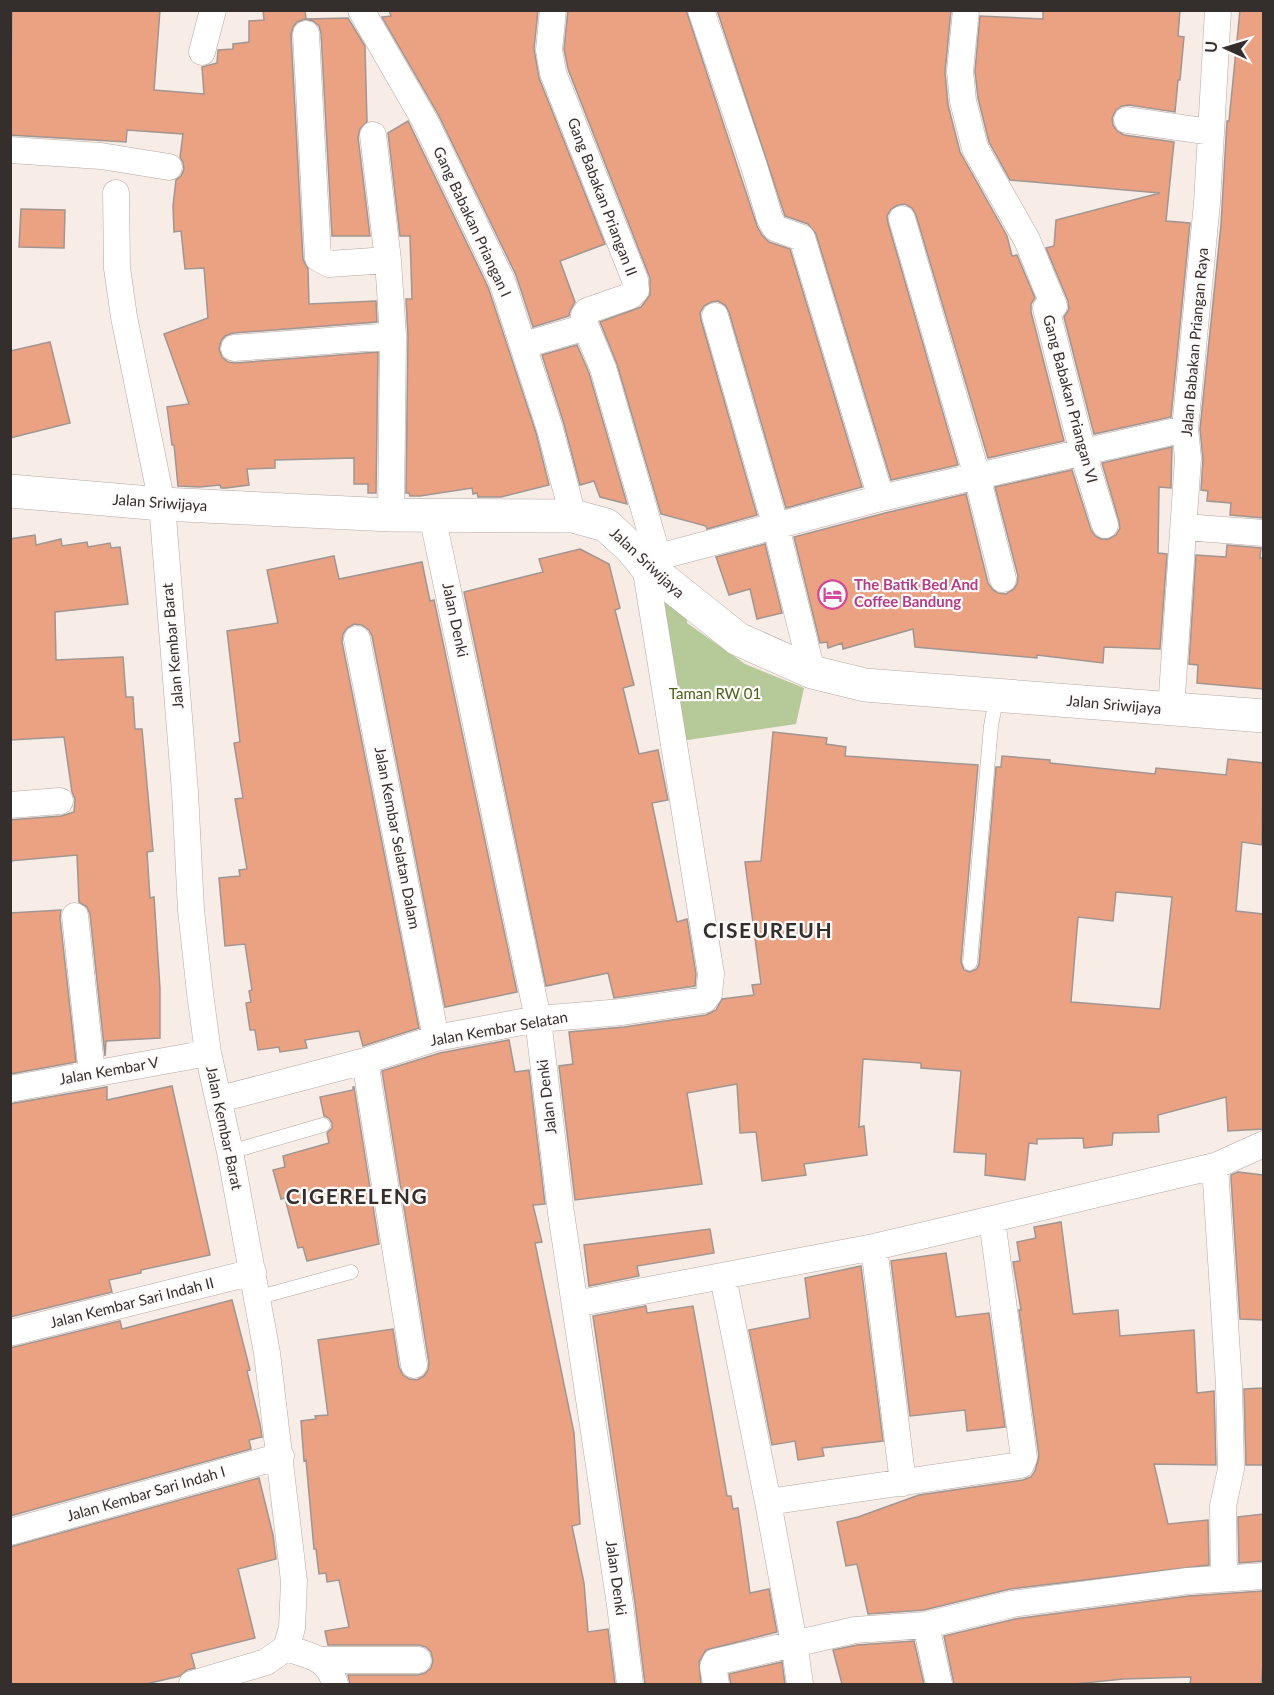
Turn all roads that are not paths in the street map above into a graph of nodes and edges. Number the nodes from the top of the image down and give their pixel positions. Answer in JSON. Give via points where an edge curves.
{"nodes":[{"id":1,"x":213,"y":10,"type":"edge"},
{"id":2,"x":361,"y":10,"type":"edge"},
{"id":3,"x":554,"y":10,"type":"edge"},
{"id":4,"x":701,"y":10,"type":"edge"},
{"id":5,"x":966,"y":10,"type":"edge"},
{"id":6,"x":1218,"y":10,"type":"edge"},
{"id":7,"x":306,"y":34,"type":"dead end"},
{"id":8,"x":202,"y":52,"type":"dead end"},
{"id":9,"x":1127,"y":120,"type":"dead end"},
{"id":10,"x":1211,"y":132,"type":"junction"},
{"id":11,"x":373,"y":135,"type":"dead end"},
{"id":12,"x":10,"y":150,"type":"edge"},
{"id":13,"x":169,"y":166,"type":"dead end"},
{"id":14,"x":116,"y":193,"type":"dead end"},
{"id":15,"x":902,"y":219,"type":"dead end"},
{"id":16,"x":388,"y":260,"type":"junction"},
{"id":17,"x":715,"y":316,"type":"dead end"},
{"id":18,"x":586,"y":327,"type":"junction"},
{"id":19,"x":393,"y":336,"type":"junction"},
{"id":20,"x":524,"y":345,"type":"junction"},
{"id":21,"x":234,"y":348,"type":"dead end"},
{"id":22,"x":1185,"y":429,"type":"junction"},
{"id":23,"x":1083,"y":453,"type":"junction"},
{"id":24,"x":977,"y":476,"type":"junction"},
{"id":25,"x":10,"y":491,"type":"edge"},
{"id":26,"x":881,"y":498,"type":"junction"},
{"id":27,"x":162,"y":504,"type":"junction"},
{"id":28,"x":391,"y":514,"type":"junction"},
{"id":29,"x":432,"y":515,"type":"junction"},
{"id":30,"x":573,"y":516,"type":"junction"},
{"id":31,"x":1105,"y":525,"type":"dead end"},
{"id":32,"x":776,"y":527,"type":"junction"},
{"id":33,"x":1184,"y":527,"type":"junction"},
{"id":34,"x":1263,"y":533,"type":"edge"},
{"id":35,"x":652,"y":561,"type":"junction"},
{"id":36,"x":1003,"y":579,"type":"dead end"},
{"id":37,"x":357,"y":639,"type":"dead end"},
{"id":38,"x":812,"y":672,"type":"junction"},
{"id":39,"x":997,"y":694,"type":"junction"},
{"id":40,"x":1171,"y":710,"type":"junction"},
{"id":41,"x":1263,"y":716,"type":"edge"},
{"id":42,"x":60,"y":801,"type":"dead end"},
{"id":43,"x":10,"y":804,"type":"edge"},
{"id":44,"x":75,"y":916,"type":"dead end"},
{"id":45,"x":970,"y":963,"type":"dead end"},
{"id":46,"x":538,"y":1019,"type":"junction"},
{"id":47,"x":436,"y":1038,"type":"junction"},
{"id":48,"x":208,"y":1053,"type":"junction"},
{"id":49,"x":365,"y":1061,"type":"junction"},
{"id":50,"x":92,"y":1074,"type":"junction"},
{"id":51,"x":10,"y":1089,"type":"edge"},
{"id":52,"x":220,"y":1099,"type":"junction"},
{"id":53,"x":323,"y":1125,"type":"dead end"},
{"id":54,"x":1263,"y":1144,"type":"edge"},
{"id":55,"x":230,"y":1152,"type":"junction"},
{"id":56,"x":1215,"y":1166,"type":"junction"},
{"id":57,"x":992,"y":1220,"type":"junction"},
{"id":58,"x":874,"y":1247,"type":"junction"},
{"id":59,"x":253,"y":1272,"type":"junction"},
{"id":60,"x":351,"y":1272,"type":"dead end"},
{"id":61,"x":723,"y":1277,"type":"junction"},
{"id":62,"x":256,"y":1298,"type":"junction"},
{"id":63,"x":576,"y":1304,"type":"junction"},
{"id":64,"x":10,"y":1333,"type":"edge"},
{"id":65,"x":414,"y":1365,"type":"dead end"},
{"id":66,"x":280,"y":1456,"type":"junction"},
{"id":67,"x":903,"y":1483,"type":"junction"},
{"id":68,"x":768,"y":1502,"type":"junction"},
{"id":69,"x":10,"y":1532,"type":"edge"},
{"id":70,"x":1263,"y":1576,"type":"edge"},
{"id":71,"x":1224,"y":1578,"type":"junction"},
{"id":72,"x":926,"y":1625,"type":"junction"},
{"id":73,"x":794,"y":1643,"type":"junction"},
{"id":74,"x":286,"y":1648,"type":"junction"},
{"id":75,"x":321,"y":1660,"type":"junction"},
{"id":76,"x":418,"y":1660,"type":"dead end"},
{"id":77,"x":192,"y":1684,"type":"edge"},
{"id":78,"x":335,"y":1684,"type":"edge"},
{"id":79,"x":630,"y":1684,"type":"edge"},
{"id":80,"x":716,"y":1684,"type":"edge"},
{"id":81,"x":800,"y":1684,"type":"edge"},
{"id":82,"x":939,"y":1684,"type":"edge"}],
"edges":[{"from":1,"to":8,"type":"street"},
{"from":2,"to":20,"type":"street","name":"Gang Babakan Priangan I","via":[[425,121],[502,281]]},
{"from":3,"to":18,"type":"street","name":"Gang Babakan Priangan II","via":[[549,50],[553,73],[635,280],[636,290],[630,296],[587,311]]},
{"from":4,"to":26,"type":"street","via":[[770,219],[775,228],[802,238]]},
{"from":5,"to":23,"type":"street","name":"Gang Babakan Priangan VI","via":[[960,71],[975,147],[1028,240],[1054,306],[1046,308]]},
{"from":6,"to":10,"type":"street","name":"Jalan Babakan Priangan Raya"},
{"from":7,"to":16,"type":"street","via":[[318,258],[329,264]]},
{"from":9,"to":10,"type":"street"},
{"from":10,"to":22,"type":"street","name":"Jalan Babakan Priangan Raya"},
{"from":11,"to":16,"type":"street"},
{"from":12,"to":13,"type":"street","via":[[101,156]]},
{"from":14,"to":27,"type":"street","name":"Jalan Kembar Barat","via":[[117,268],[124,317]]},
{"from":15,"to":24,"type":"street"},
{"from":16,"to":19,"type":"street"},
{"from":17,"to":32,"type":"street"},
{"from":18,"to":20,"type":"street"},
{"from":18,"to":35,"type":"street","via":[[603,368]]},
{"from":19,"to":21,"type":"street"},
{"from":19,"to":28,"type":"street"},
{"from":20,"to":30,"type":"street","name":"Gang Babakan Priangan I"},
{"from":22,"to":23,"type":"street"},
{"from":22,"to":33,"type":"street","name":"Jalan Babakan Priangan Raya","via":[[1188,458]]},
{"from":23,"to":24,"type":"street"},
{"from":23,"to":31,"type":"street","name":"Gang Babakan Priangan VI"},
{"from":24,"to":26,"type":"street"},
{"from":24,"to":36,"type":"street"},
{"from":25,"to":27,"type":"main road","name":"Jalan Sriwijaya"},
{"from":26,"to":32,"type":"street"},
{"from":27,"to":28,"type":"main road","name":"Jalan Sriwijaya"},
{"from":27,"to":48,"type":"street","name":"Jalan Kembar Barat","via":[[191,910]]},
{"from":28,"to":29,"type":"main road","name":"Jalan Sriwijaya"},
{"from":29,"to":30,"type":"main road","name":"Jalan Sriwijaya"},
{"from":29,"to":46,"type":"street","name":"Jalan Denki"},
{"from":30,"to":35,"type":"main road","name":"Jalan Sriwijaya","via":[[606,525]]},
{"from":32,"to":35,"type":"street"},
{"from":32,"to":38,"type":"street"},
{"from":33,"to":34,"type":"street"},
{"from":33,"to":40,"type":"street","name":"Jalan Babakan Priangan Raya"},
{"from":35,"to":38,"type":"main road","name":"Jalan Sriwijaya","via":[[738,639]]},
{"from":35,"to":46,"type":"street","name":"Jalan Kembar Selatan","via":[[711,974],[709,994],[704,1000]]},
{"from":37,"to":47,"type":"street","name":"Jalan Kembar Selatan Dalam"},
{"from":38,"to":39,"type":"main road","name":"Jalan Sriwijaya","via":[[865,685]]},
{"from":39,"to":40,"type":"main road","name":"Jalan Sriwijaya"},
{"from":39,"to":45,"type":"lane"},
{"from":40,"to":41,"type":"main road","name":"Jalan Sriwijaya"},
{"from":42,"to":43,"type":"street"},
{"from":44,"to":50,"type":"street"},
{"from":46,"to":47,"type":"street","name":"Jalan Kembar Selatan"},
{"from":46,"to":63,"type":"street","name":"Jalan Denki"},
{"from":47,"to":49,"type":"street","name":"Jalan Kembar Selatan"},
{"from":48,"to":50,"type":"street","name":"Jalan Kembar V"},
{"from":48,"to":52,"type":"street","name":"Jalan Kembar Barat"},
{"from":49,"to":52,"type":"street","name":"Jalan Kembar Selatan"},
{"from":49,"to":65,"type":"street"},
{"from":50,"to":51,"type":"street","name":"Jalan Kembar V"},
{"from":52,"to":55,"type":"street","name":"Jalan Kembar Barat"},
{"from":53,"to":55,"type":"lane"},
{"from":54,"to":56,"type":"street"},
{"from":55,"to":59,"type":"street","name":"Jalan Kembar Barat"},
{"from":56,"to":57,"type":"street"},
{"from":56,"to":71,"type":"street","via":[[1232,1469],[1223,1506]]},
{"from":57,"to":58,"type":"street"},
{"from":57,"to":67,"type":"street","via":[[1024,1458],[1021,1466]]},
{"from":58,"to":61,"type":"street"},
{"from":58,"to":67,"type":"street"},
{"from":59,"to":62,"type":"street","name":"Jalan Kembar Barat"},
{"from":59,"to":64,"type":"street","name":"Jalan Kembar Sari Indah II"},
{"from":60,"to":62,"type":"lane"},
{"from":61,"to":63,"type":"street"},
{"from":61,"to":68,"type":"street"},
{"from":62,"to":66,"type":"street","name":"Jalan Kembar Barat"},
{"from":63,"to":79,"type":"street","name":"Jalan Denki"},
{"from":66,"to":69,"type":"street","name":"Jalan Kembar Sari Indah I"},
{"from":66,"to":74,"type":"street","name":"Jalan Kembar Barat","via":[[294,1581],[292,1628]]},
{"from":67,"to":68,"type":"street"},
{"from":68,"to":73,"type":"street"},
{"from":70,"to":71,"type":"street"},
{"from":71,"to":72,"type":"street","via":[[1012,1604]]},
{"from":72,"to":73,"type":"street","via":[[855,1630]]},
{"from":72,"to":82,"type":"street"},
{"from":73,"to":80,"type":"street","via":[[715,1662]]},
{"from":73,"to":81,"type":"street"},
{"from":74,"to":75,"type":"street"},
{"from":74,"to":77,"type":"street","via":[[266,1662]]},
{"from":75,"to":76,"type":"street"},
{"from":75,"to":78,"type":"street"}]}
